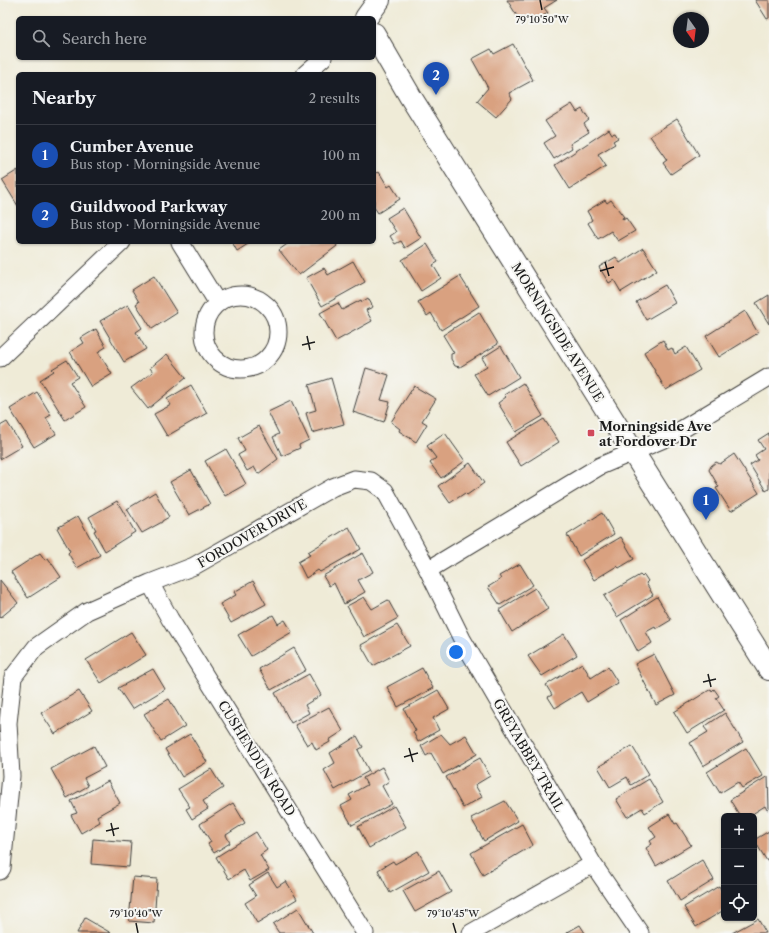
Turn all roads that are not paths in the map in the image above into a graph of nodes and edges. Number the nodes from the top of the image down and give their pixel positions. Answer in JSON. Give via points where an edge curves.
{"nodes":[{"id":1,"x":379,"y":0,"type":"edge"},
{"id":2,"x":367,"y":16,"type":"edge"},
{"id":3,"x":376,"y":37,"type":"edge"},
{"id":4,"x":321,"y":60,"type":"edge"},
{"id":5,"x":307,"y":72,"type":"edge"},
{"id":6,"x":120,"y":244,"type":"edge"},
{"id":7,"x":181,"y":244,"type":"edge"},
{"id":8,"x":217,"y":302,"type":"junction"},
{"id":9,"x":0,"y":358,"type":"edge"},
{"id":10,"x":769,"y":378,"type":"edge"},
{"id":11,"x":634,"y":453,"type":"junction"},
{"id":12,"x":428,"y":570,"type":"junction"},
{"id":13,"x":150,"y":582,"type":"junction"},
{"id":14,"x":769,"y":670,"type":"edge"},
{"id":15,"x":593,"y":864,"type":"junction"},
{"id":16,"x":0,"y":871,"type":"edge"},
{"id":17,"x":365,"y":933,"type":"edge"},
{"id":18,"x":471,"y":933,"type":"edge"},
{"id":19,"x":640,"y":933,"type":"edge"}],
"edges":[{"from":1,"to":2,"type":"main road"},
{"from":3,"to":11,"type":"main road","name":"MORNINGSIDE AVENUE","via":[[410,96]]},
{"from":4,"to":5,"type":"street"},
{"from":6,"to":9,"type":"street"},
{"from":7,"to":8,"type":"street"},
{"from":8,"to":8,"type":"street","via":[[207,315],[204,327],[204,340],[209,352],[218,362],[230,368],[256,366],[267,359],[274,350],[279,327],[275,315],[268,306],[259,298],[248,294],[236,294]]},
{"from":10,"to":11,"type":"street","via":[[672,436]]},
{"from":11,"to":12,"type":"street","via":[[600,466]]},
{"from":11,"to":14,"type":"main road","name":"MORNINGSIDE AVENUE"},
{"from":12,"to":13,"type":"street","name":"FORDOVER DRIVE","via":[[385,492],[371,481],[354,479],[333,487],[194,566]]},
{"from":12,"to":15,"type":"street","name":"GREYABBEY TRAIL","via":[[462,639]]},
{"from":13,"to":16,"type":"street","name":"FORDOVER DRIVE","via":[[86,611],[36,647],[14,677],[8,723],[11,776]]},
{"from":13,"to":17,"type":"street","name":"CUSHENDUN ROAD","via":[[174,626]]},
{"from":15,"to":18,"type":"street"},
{"from":15,"to":19,"type":"street","name":"GREYABBEY TRAIL"}]}
